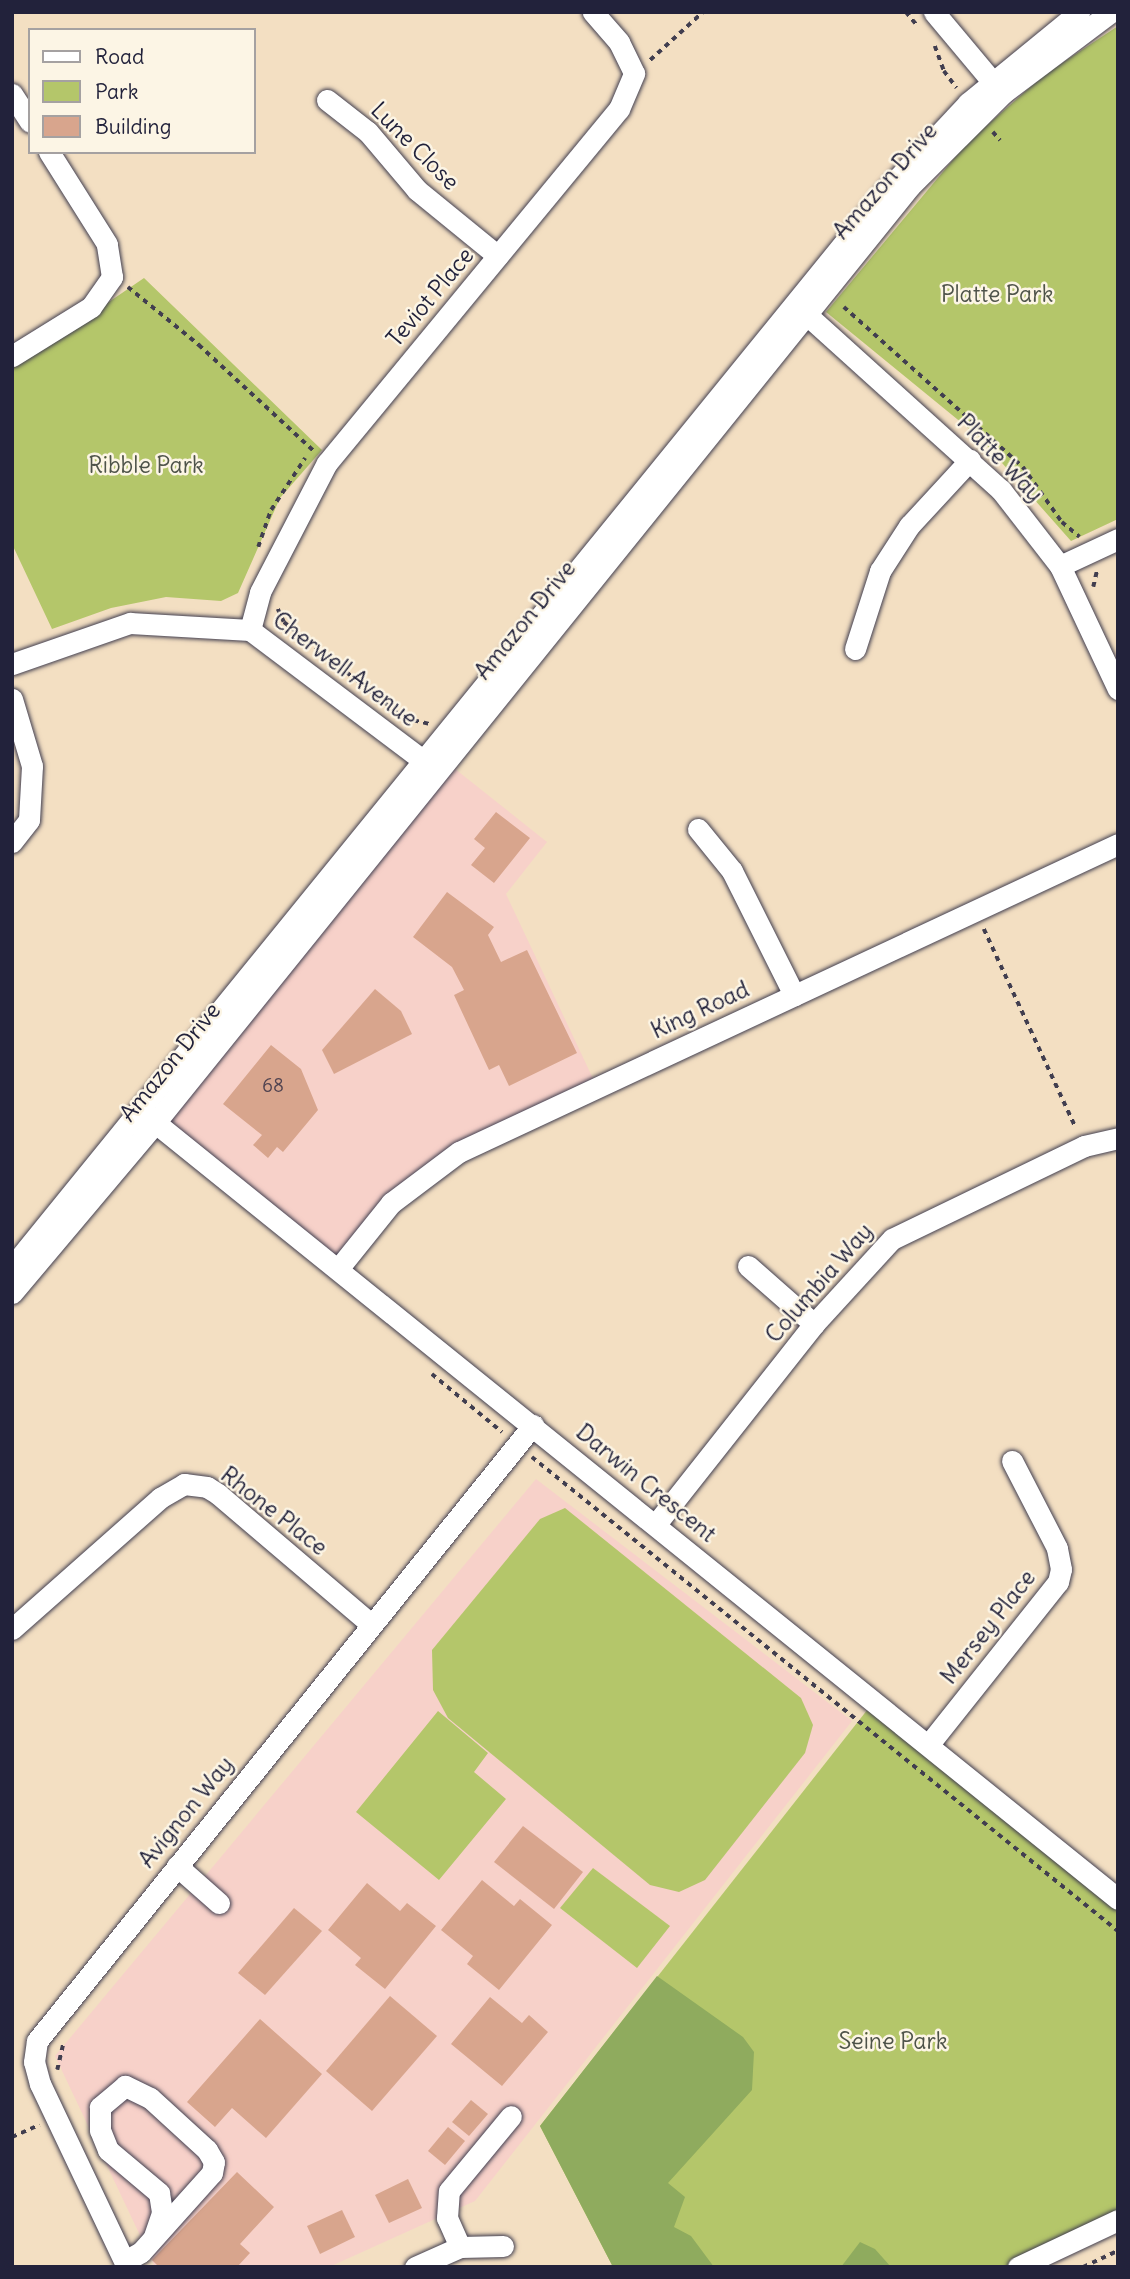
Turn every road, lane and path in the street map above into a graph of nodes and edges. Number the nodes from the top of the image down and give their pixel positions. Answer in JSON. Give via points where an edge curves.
{"nodes":[{"id":1,"x":593,"y":12,"type":"edge"},
{"id":2,"x":703,"y":12,"type":"edge"},
{"id":3,"x":906,"y":12,"type":"edge"},
{"id":4,"x":934,"y":12,"type":"edge"},
{"id":5,"x":1079,"y":12,"type":"edge"},
{"id":6,"x":1111,"y":12,"type":"edge"},
{"id":7,"x":921,"y":30,"type":"dead end"},
{"id":8,"x":929,"y":39,"type":"dead end"},
{"id":9,"x":634,"y":73,"type":"junction"},
{"id":10,"x":997,"y":87,"type":"junction"},
{"id":11,"x":12,"y":94,"type":"edge"},
{"id":12,"x":327,"y":100,"type":"dead end"},
{"id":13,"x":973,"y":109,"type":"junction"},
{"id":14,"x":28,"y":119,"type":"edge"},
{"id":15,"x":1000,"y":140,"type":"dead end"},
{"id":16,"x":50,"y":154,"type":"edge"},
{"id":17,"x":498,"y":256,"type":"junction"},
{"id":18,"x":112,"y":277,"type":"junction"},
{"id":19,"x":801,"y":309,"type":"junction"},
{"id":20,"x":12,"y":356,"type":"edge"},
{"id":21,"x":319,"y":456,"type":"junction"},
{"id":22,"x":970,"y":460,"type":"junction"},
{"id":23,"x":1118,"y":539,"type":"edge"},
{"id":24,"x":255,"y":557,"type":"dead end"},
{"id":25,"x":1060,"y":566,"type":"junction"},
{"id":26,"x":260,"y":592,"type":"junction"},
{"id":27,"x":250,"y":630,"type":"junction"},
{"id":28,"x":855,"y":649,"type":"dead end"},
{"id":29,"x":12,"y":664,"type":"edge"},
{"id":30,"x":1118,"y":689,"type":"edge"},
{"id":31,"x":12,"y":699,"type":"edge"},
{"id":32,"x":441,"y":735,"type":"junction"},
{"id":33,"x":431,"y":766,"type":"junction"},
{"id":34,"x":698,"y":829,"type":"dead end"},
{"id":35,"x":12,"y":842,"type":"edge"},
{"id":36,"x":1118,"y":844,"type":"edge"},
{"id":37,"x":976,"y":909,"type":"junction"},
{"id":38,"x":794,"y":995,"type":"junction"},
{"id":39,"x":147,"y":1117,"type":"junction"},
{"id":40,"x":1118,"y":1138,"type":"edge"},
{"id":41,"x":1084,"y":1146,"type":"junction"},
{"id":42,"x":748,"y":1266,"type":"dead end"},
{"id":43,"x":12,"y":1267,"type":"edge"},
{"id":44,"x":338,"y":1269,"type":"junction"},
{"id":45,"x":12,"y":1293,"type":"edge"},
{"id":46,"x":814,"y":1324,"type":"junction"},
{"id":47,"x":533,"y":1426,"type":"junction"},
{"id":48,"x":533,"y":1458,"type":"dead end"},
{"id":49,"x":1012,"y":1461,"type":"dead end"},
{"id":50,"x":656,"y":1524,"type":"junction"},
{"id":51,"x":371,"y":1624,"type":"junction"},
{"id":52,"x":12,"y":1629,"type":"edge"},
{"id":53,"x":929,"y":1744,"type":"junction"},
{"id":54,"x":177,"y":1866,"type":"junction"},
{"id":55,"x":1118,"y":1899,"type":"edge"},
{"id":56,"x":219,"y":1902,"type":"dead end"},
{"id":57,"x":1118,"y":1931,"type":"edge"},
{"id":58,"x":511,"y":2116,"type":"dead end"},
{"id":59,"x":56,"y":2117,"type":"junction"},
{"id":60,"x":12,"y":2137,"type":"edge"},
{"id":61,"x":1118,"y":2220,"type":"edge"},
{"id":62,"x":154,"y":2236,"type":"junction"},
{"id":63,"x":503,"y":2246,"type":"dead end"},
{"id":64,"x":460,"y":2247,"type":"junction"},
{"id":65,"x":1118,"y":2251,"type":"edge"},
{"id":66,"x":126,"y":2264,"type":"edge"},
{"id":67,"x":415,"y":2267,"type":"edge"},
{"id":68,"x":1018,"y":2267,"type":"edge"},
{"id":69,"x":1083,"y":2267,"type":"edge"}],
"edges":[{"from":1,"to":9,"type":"street","via":[[619,42]]},
{"from":2,"to":9,"type":"path"},
{"from":3,"to":7,"type":"path"},
{"from":4,"to":10,"type":"street"},
{"from":5,"to":10,"type":"street","name":"Amazon Drive"},
{"from":6,"to":10,"type":"street","name":"Amazon Drive"},
{"from":8,"to":13,"type":"path","via":[[944,71]]},
{"from":9,"to":17,"type":"street","name":"Teviot Place","via":[[619,109]]},
{"from":10,"to":13,"type":"street","name":"Amazon Drive"},
{"from":11,"to":14,"type":"street"},
{"from":12,"to":17,"type":"street","name":"Lune Close","via":[[368,132],[417,190]]},
{"from":13,"to":15,"type":"path"},
{"from":13,"to":19,"type":"street","name":"Amazon Drive","via":[[886,191]]},
{"from":16,"to":18,"type":"street","via":[[107,244]]},
{"from":17,"to":21,"type":"street","name":"Teviot Place"},
{"from":18,"to":20,"type":"street","via":[[91,307]]},
{"from":18,"to":21,"type":"path","via":[[199,345]]},
{"from":19,"to":22,"type":"street","name":"Platte Way"},
{"from":19,"to":32,"type":"street","name":"Amazon Drive"},
{"from":19,"to":33,"type":"street","name":"Amazon Drive"},
{"from":21,"to":24,"type":"path","via":[[271,510]]},
{"from":21,"to":26,"type":"street","name":"Teviot Place"},
{"from":22,"to":25,"type":"street","name":"Platte Way","via":[[1001,490]]},
{"from":22,"to":28,"type":"street","via":[[909,526],[880,571]]},
{"from":23,"to":25,"type":"street"},
{"from":25,"to":30,"type":"street","name":"Platte Way"},
{"from":26,"to":27,"type":"street","name":"Teviot Place"},
{"from":26,"to":32,"type":"path","via":[[276,604],[284,622],[404,718],[425,720]]},
{"from":27,"to":29,"type":"street","name":"Cherwell Avenue","via":[[130,623]]},
{"from":27,"to":33,"type":"street","name":"Cherwell Avenue"},
{"from":31,"to":35,"type":"street","via":[[32,766],[29,820]]},
{"from":32,"to":33,"type":"street","name":"Amazon Drive"},
{"from":33,"to":39,"type":"street","name":"Amazon Drive"},
{"from":34,"to":38,"type":"street","via":[[732,871]]},
{"from":36,"to":37,"type":"street","name":"King Road"},
{"from":37,"to":38,"type":"street","name":"King Road"},
{"from":37,"to":41,"type":"path"},
{"from":38,"to":44,"type":"street","name":"King Road","via":[[460,1152],[391,1203]]},
{"from":39,"to":43,"type":"street","name":"Amazon Drive"},
{"from":39,"to":44,"type":"street","name":"Darwin Crescent"},
{"from":39,"to":45,"type":"street","name":"Amazon Drive"},
{"from":40,"to":41,"type":"street","name":"Columbia Way"},
{"from":41,"to":46,"type":"street","name":"Columbia Way","via":[[909,1227],[878,1251]]},
{"from":42,"to":46,"type":"street"},
{"from":44,"to":47,"type":"street","name":"Darwin Crescent"},
{"from":46,"to":50,"type":"street","name":"Columbia Way"},
{"from":47,"to":50,"type":"street","name":"Darwin Crescent"},
{"from":47,"to":51,"type":"street","name":"Avignon Way"},
{"from":48,"to":57,"type":"path"},
{"from":49,"to":53,"type":"street","name":"Mersey Place","via":[[1057,1548],[1058,1582]]},
{"from":50,"to":53,"type":"street","name":"Darwin Crescent"},
{"from":51,"to":52,"type":"street","name":"Rhone Place","via":[[218,1494],[196,1484],[172,1489]]},
{"from":51,"to":54,"type":"street","name":"Avignon Way"},
{"from":53,"to":55,"type":"street","name":"Darwin Crescent"},
{"from":54,"to":56,"type":"street"},
{"from":54,"to":59,"type":"street","name":"Avignon Way","via":[[37,2041],[36,2072]]},
{"from":58,"to":64,"type":"street","via":[[449,2191],[447,2217]]},
{"from":59,"to":60,"type":"path"},
{"from":59,"to":66,"type":"street","name":"Avignon Way"},
{"from":61,"to":68,"type":"street"},
{"from":62,"to":62,"type":"street","via":[[162,2213],[159,2193],[108,2150],[100,2130],[100,2107],[125,2087],[150,2098],[207,2150],[214,2162],[212,2173]]},
{"from":62,"to":66,"type":"street"},
{"from":63,"to":64,"type":"street"},
{"from":64,"to":67,"type":"street"},
{"from":65,"to":69,"type":"path"}]}
